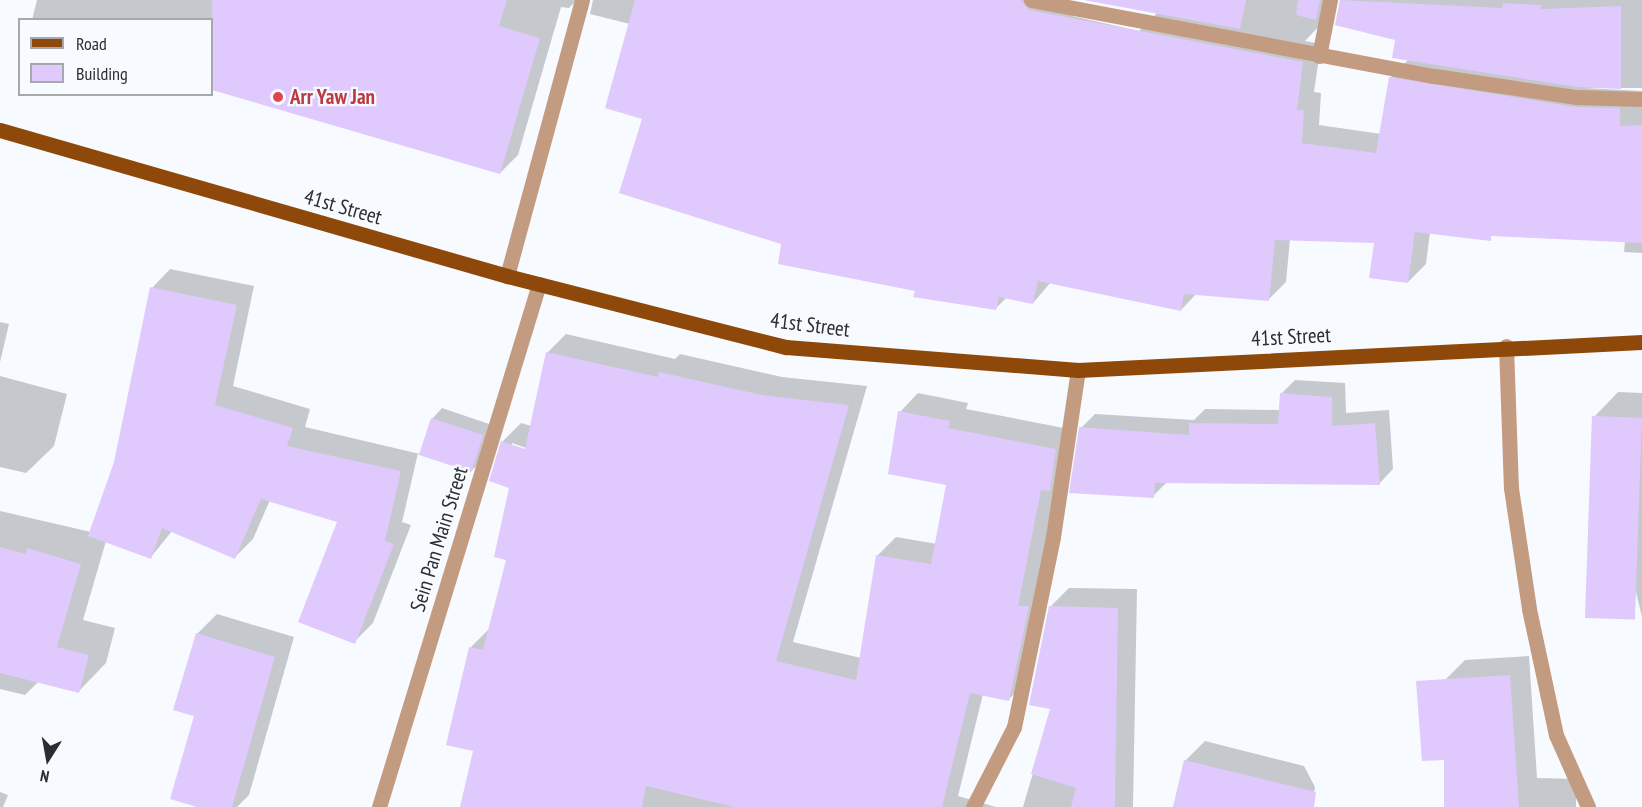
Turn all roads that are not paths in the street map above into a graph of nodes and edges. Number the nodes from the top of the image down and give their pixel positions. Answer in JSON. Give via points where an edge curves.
{"nodes":[{"id":1,"x":582,"y":0,"type":"edge"},
{"id":2,"x":1030,"y":0,"type":"edge"},
{"id":3,"x":1330,"y":0,"type":"edge"},
{"id":4,"x":1319,"y":56,"type":"junction"},
{"id":5,"x":1642,"y":99,"type":"edge"},
{"id":6,"x":0,"y":130,"type":"edge"},
{"id":7,"x":507,"y":276,"type":"junction"},
{"id":8,"x":539,"y":284,"type":"junction"},
{"id":9,"x":1642,"y":342,"type":"edge"},
{"id":10,"x":1506,"y":346,"type":"junction"},
{"id":11,"x":1078,"y":370,"type":"junction"},
{"id":12,"x":380,"y":807,"type":"edge"},
{"id":13,"x":974,"y":807,"type":"edge"},
{"id":14,"x":1588,"y":807,"type":"edge"}],
"edges":[{"from":1,"to":7,"type":"street"},
{"from":2,"to":4,"type":"street"},
{"from":3,"to":4,"type":"street"},
{"from":4,"to":5,"type":"street","via":[[1576,97]]},
{"from":6,"to":7,"type":"main road","name":"41st Street"},
{"from":7,"to":8,"type":"main road","name":"41st Street"},
{"from":8,"to":11,"type":"main road","name":"41st Street","via":[[786,347]]},
{"from":8,"to":12,"type":"street","name":"Sein Pan Main Street"},
{"from":9,"to":10,"type":"main road","name":"41st Street"},
{"from":10,"to":11,"type":"main road","name":"41st Street"},
{"from":10,"to":14,"type":"street","via":[[1511,488],[1529,609],[1556,735]]},
{"from":11,"to":13,"type":"street","via":[[1053,537],[1014,727]]}]}
